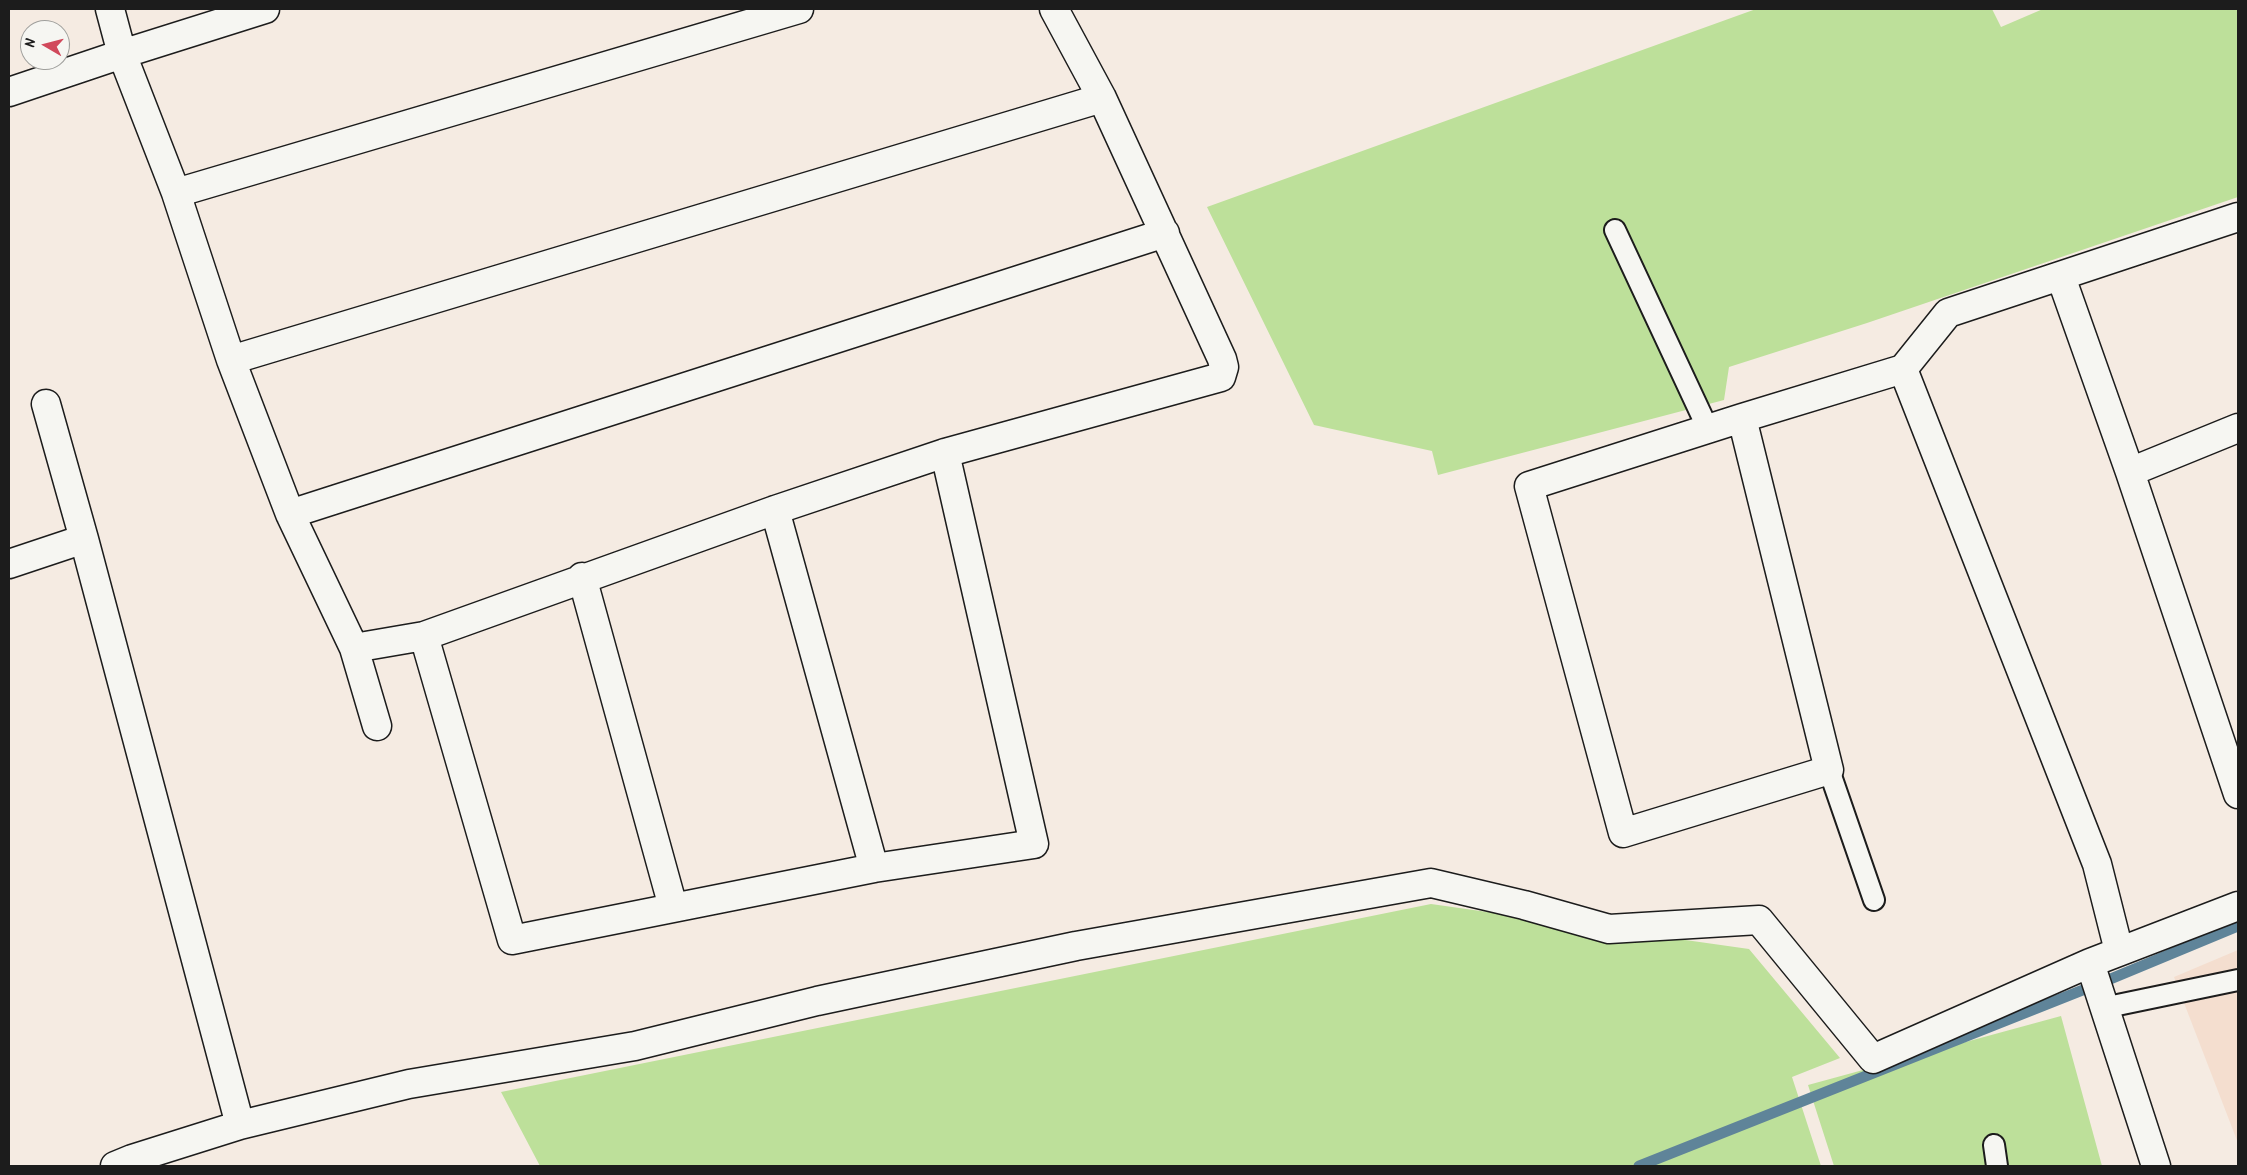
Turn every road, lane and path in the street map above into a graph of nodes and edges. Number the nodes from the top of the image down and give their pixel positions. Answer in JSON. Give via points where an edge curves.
{"nodes":[{"id":1,"x":110,"y":9,"type":"edge"},
{"id":2,"x":265,"y":9,"type":"edge"},
{"id":3,"x":799,"y":9,"type":"edge"},
{"id":4,"x":1054,"y":9,"type":"edge"},
{"id":5,"x":122,"y":54,"type":"junction"},
{"id":6,"x":9,"y":92,"type":"edge"},
{"id":7,"x":1102,"y":98,"type":"junction"},
{"id":8,"x":176,"y":193,"type":"junction"},
{"id":9,"x":2238,"y":217,"type":"edge"},
{"id":10,"x":1615,"y":230,"type":"dead end"},
{"id":11,"x":1164,"y":234,"type":"junction"},
{"id":12,"x":2061,"y":277,"type":"junction"},
{"id":13,"x":231,"y":360,"type":"junction"},
{"id":14,"x":1903,"y":369,"type":"junction"},
{"id":15,"x":46,"y":404,"type":"dead end"},
{"id":16,"x":1742,"y":418,"type":"junction"},
{"id":17,"x":2238,"y":428,"type":"edge"},
{"id":18,"x":1708,"y":429,"type":"junction"},
{"id":19,"x":945,"y":453,"type":"junction"},
{"id":20,"x":2130,"y":472,"type":"junction"},
{"id":21,"x":775,"y":510,"type":"junction"},
{"id":22,"x":290,"y":514,"type":"junction"},
{"id":23,"x":84,"y":539,"type":"junction"},
{"id":24,"x":9,"y":564,"type":"edge"},
{"id":25,"x":582,"y":577,"type":"junction"},
{"id":26,"x":424,"y":636,"type":"junction"},
{"id":27,"x":354,"y":648,"type":"junction"},
{"id":28,"x":377,"y":726,"type":"dead end"},
{"id":29,"x":1829,"y":770,"type":"junction"},
{"id":30,"x":2238,"y":794,"type":"edge"},
{"id":31,"x":874,"y":868,"type":"junction"},
{"id":32,"x":1874,"y":900,"type":"dead end"},
{"id":33,"x":673,"y":906,"type":"junction"},
{"id":34,"x":2238,"y":906,"type":"edge"},
{"id":35,"x":2119,"y":951,"type":"junction"},
{"id":36,"x":2090,"y":963,"type":"junction"},
{"id":37,"x":2238,"y":980,"type":"edge"},
{"id":38,"x":2103,"y":1008,"type":"junction"},
{"id":39,"x":240,"y":1125,"type":"junction"},
{"id":40,"x":1994,"y":1145,"type":"dead end"},
{"id":41,"x":128,"y":1164,"type":"edge"},
{"id":42,"x":1996,"y":1166,"type":"edge"},
{"id":43,"x":2156,"y":1166,"type":"edge"}],
"edges":[{"from":1,"to":5,"type":"street"},
{"from":2,"to":5,"type":"street"},
{"from":3,"to":8,"type":"street"},
{"from":4,"to":7,"type":"street"},
{"from":5,"to":6,"type":"street"},
{"from":5,"to":8,"type":"street"},
{"from":7,"to":11,"type":"street"},
{"from":7,"to":13,"type":"street"},
{"from":8,"to":13,"type":"street"},
{"from":9,"to":12,"type":"street"},
{"from":10,"to":18,"type":"lane"},
{"from":11,"to":19,"type":"street","via":[[1222,359],[1221,376]]},
{"from":11,"to":22,"type":"street"},
{"from":12,"to":14,"type":"street","via":[[1948,313]]},
{"from":12,"to":20,"type":"street"},
{"from":13,"to":22,"type":"street"},
{"from":14,"to":16,"type":"street"},
{"from":14,"to":35,"type":"street","via":[[2097,864]]},
{"from":15,"to":23,"type":"street"},
{"from":16,"to":18,"type":"street"},
{"from":16,"to":29,"type":"street"},
{"from":17,"to":20,"type":"street"},
{"from":18,"to":29,"type":"street","via":[[1529,486],[1623,833]]},
{"from":19,"to":21,"type":"street"},
{"from":19,"to":31,"type":"street","via":[[1034,844]]},
{"from":20,"to":30,"type":"street"},
{"from":21,"to":25,"type":"street"},
{"from":21,"to":31,"type":"street"},
{"from":22,"to":27,"type":"street"},
{"from":23,"to":24,"type":"street"},
{"from":23,"to":39,"type":"street"},
{"from":25,"to":26,"type":"street"},
{"from":25,"to":33,"type":"street"},
{"from":26,"to":27,"type":"street"},
{"from":26,"to":33,"type":"street","via":[[512,940]]},
{"from":27,"to":28,"type":"street"},
{"from":29,"to":32,"type":"lane"},
{"from":31,"to":33,"type":"street"},
{"from":34,"to":35,"type":"street"},
{"from":35,"to":36,"type":"street"},
{"from":36,"to":38,"type":"street"},
{"from":36,"to":39,"type":"street","via":[[1873,1059],[1759,920],[1609,929],[1524,905],[1430,884],[1076,946],[817,1001],[635,1046],[409,1084]]},
{"from":37,"to":38,"type":"lane"},
{"from":38,"to":43,"type":"street"},
{"from":39,"to":41,"type":"street"},
{"from":40,"to":42,"type":"lane"}]}
